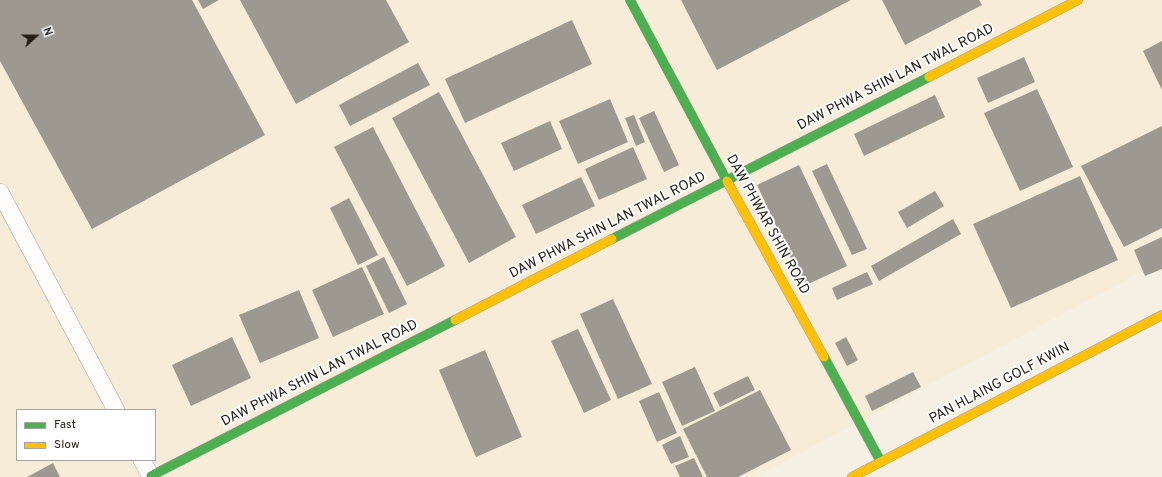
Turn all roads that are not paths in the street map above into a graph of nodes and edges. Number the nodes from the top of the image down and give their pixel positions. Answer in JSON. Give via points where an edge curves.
{"nodes":[{"id":1,"x":630,"y":0,"type":"edge"},
{"id":2,"x":1078,"y":0,"type":"edge"},
{"id":3,"x":727,"y":180,"type":"junction"},
{"id":4,"x":0,"y":192,"type":"edge"},
{"id":5,"x":1162,"y":315,"type":"edge"},
{"id":6,"x":115,"y":409,"type":"edge"},
{"id":7,"x":143,"y":461,"type":"edge"},
{"id":8,"x":881,"y":462,"type":"junction"},
{"id":9,"x":151,"y":477,"type":"edge"},
{"id":10,"x":852,"y":477,"type":"edge"}],
"edges":[{"from":1,"to":3,"type":"street","name":"DAW PHWAR SHIN ROAD"},
{"from":2,"to":3,"type":"street","name":"DAW PHWA SHIN LAN TWAL ROAD"},
{"from":3,"to":8,"type":"street","name":"DAW PHWAR SHIN ROAD"},
{"from":3,"to":9,"type":"street","name":"DAW PHWA SHIN LAN TWAL ROAD"},
{"from":4,"to":6,"type":"street"},
{"from":5,"to":8,"type":"street","name":"PAN HLAING GOLF KWIN"},
{"from":7,"to":9,"type":"street"},
{"from":8,"to":10,"type":"street","name":"PAN HLAING GOLF KWIN"}]}
